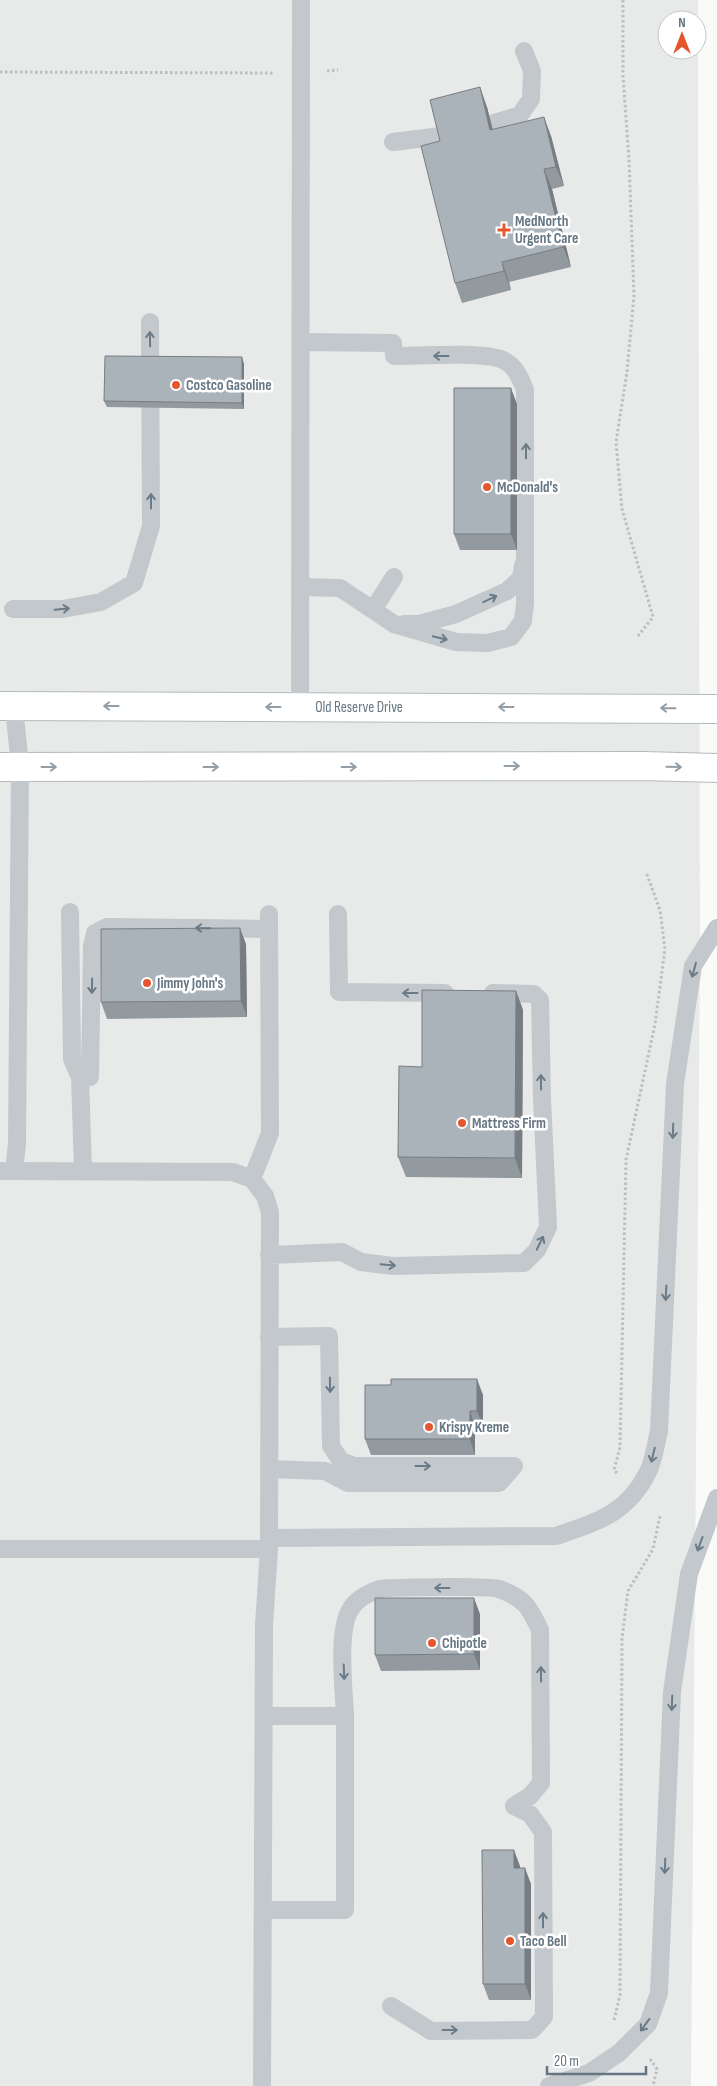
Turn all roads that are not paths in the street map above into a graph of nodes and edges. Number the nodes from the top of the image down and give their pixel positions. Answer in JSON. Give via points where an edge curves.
{"nodes":[{"id":1,"x":301,"y":0,"type":"edge"},
{"id":2,"x":524,"y":51,"type":"dead end"},
{"id":3,"x":491,"y":124,"type":"edge"},
{"id":4,"x":441,"y":136,"type":"edge"},
{"id":5,"x":393,"y":142,"type":"dead end"},
{"id":6,"x":150,"y":322,"type":"dead end"},
{"id":7,"x":301,"y":342,"type":"junction"},
{"id":8,"x":526,"y":553,"type":"junction"},
{"id":9,"x":394,"y":577,"type":"dead end"},
{"id":10,"x":300,"y":587,"type":"junction"},
{"id":11,"x":13,"y":609,"type":"dead end"},
{"id":12,"x":373,"y":610,"type":"junction"},
{"id":13,"x":394,"y":624,"type":"junction"},
{"id":14,"x":7,"y":706,"type":"edge"},
{"id":15,"x":300,"y":707,"type":"junction"},
{"id":16,"x":717,"y":709,"type":"edge"},
{"id":17,"x":10,"y":767,"type":"edge"},
{"id":18,"x":717,"y":768,"type":"edge"},
{"id":19,"x":70,"y":912,"type":"dead end"},
{"id":20,"x":338,"y":914,"type":"dead end"},
{"id":21,"x":717,"y":928,"type":"edge"},
{"id":22,"x":90,"y":1077,"type":"dead end"},
{"id":23,"x":7,"y":1171,"type":"edge"},
{"id":24,"x":83,"y":1172,"type":"junction"},
{"id":25,"x":252,"y":1179,"type":"junction"},
{"id":26,"x":269,"y":1255,"type":"junction"},
{"id":27,"x":269,"y":1337,"type":"junction"},
{"id":28,"x":269,"y":1469,"type":"junction"},
{"id":29,"x":717,"y":1498,"type":"edge"},
{"id":30,"x":269,"y":1544,"type":"junction"},
{"id":31,"x":0,"y":1549,"type":"edge"},
{"id":32,"x":264,"y":1716,"type":"junction"},
{"id":33,"x":345,"y":1716,"type":"junction"},
{"id":34,"x":263,"y":1910,"type":"junction"},
{"id":35,"x":391,"y":2006,"type":"dead end"},
{"id":36,"x":262,"y":2086,"type":"edge"},
{"id":37,"x":548,"y":2086,"type":"edge"}],
"edges":[{"from":1,"to":7,"type":"lane"},
{"from":2,"to":3,"type":"lane","via":[[532,72],[531,100],[520,116]]},
{"from":4,"to":5,"type":"lane"},
{"from":11,"to":6,"type":"lane","one_way":true,"via":[[63,609],[101,602],[134,583],[151,526]]},
{"from":8,"to":7,"type":"lane","one_way":true,"via":[[526,390],[520,376],[504,360],[483,356],[394,356],[393,343]]},
{"from":7,"to":10,"type":"lane"},
{"from":13,"to":8,"type":"lane","one_way":true,"via":[[418,624],[456,614],[507,591],[521,578]]},
{"from":13,"to":8,"type":"lane","one_way":true,"via":[[456,642],[488,643],[511,637],[523,622]]},
{"from":9,"to":12,"type":"lane"},
{"from":10,"to":12,"type":"lane","via":[[340,588]]},
{"from":10,"to":15,"type":"lane"},
{"from":12,"to":13,"type":"lane"},
{"from":15,"to":14,"type":"main road","name":"Old Reserve Drive","one_way":true},
{"from":14,"to":17,"type":"lane"},
{"from":16,"to":15,"type":"main road","name":"Old Reserve Drive","one_way":true},
{"from":17,"to":18,"type":"main road","one_way":true},
{"from":17,"to":23,"type":"lane","via":[[17,1144]]},
{"from":19,"to":24,"type":"lane","via":[[72,1059],[80,1077]]},
{"from":26,"to":20,"type":"lane","one_way":true,"via":[[342,1252],[361,1262],[393,1266],[524,1263],[537,1250],[548,1227],[540,1000],[534,994],[339,992]]},
{"from":21,"to":30,"type":"lane","one_way":true,"via":[[693,966],[675,1084],[659,1430],[648,1471],[625,1505],[594,1523],[556,1536]]},
{"from":25,"to":22,"type":"lane","one_way":true,"via":[[270,1133],[269,921],[106,927],[95,933],[92,946]]},
{"from":23,"to":24,"type":"lane"},
{"from":24,"to":25,"type":"lane","via":[[233,1172]]},
{"from":25,"to":26,"type":"lane","via":[[270,1212]]},
{"from":26,"to":27,"type":"lane"},
{"from":27,"to":28,"type":"lane"},
{"from":27,"to":28,"type":"lane","one_way":true,"via":[[329,1336],[331,1446],[341,1461],[354,1466],[514,1466],[499,1483],[348,1483],[325,1471]]},
{"from":28,"to":30,"type":"lane"},
{"from":29,"to":37,"type":"lane","one_way":true,"via":[[689,1574],[672,1692],[659,1993],[648,2024],[619,2053],[589,2074]]},
{"from":30,"to":31,"type":"lane"},
{"from":30,"to":32,"type":"lane","via":[[264,1625]]},
{"from":32,"to":33,"type":"lane"},
{"from":32,"to":34,"type":"lane"},
{"from":33,"to":34,"type":"lane","via":[[345,1910]]},
{"from":35,"to":33,"type":"lane","one_way":true,"via":[[431,2031],[532,2030],[544,2017],[543,1832],[530,1814],[514,1806],[530,1796],[540,1782],[540,1630],[530,1607],[496,1588],[382,1588],[359,1598],[349,1611],[342,1638]]},
{"from":34,"to":36,"type":"lane"}]}
